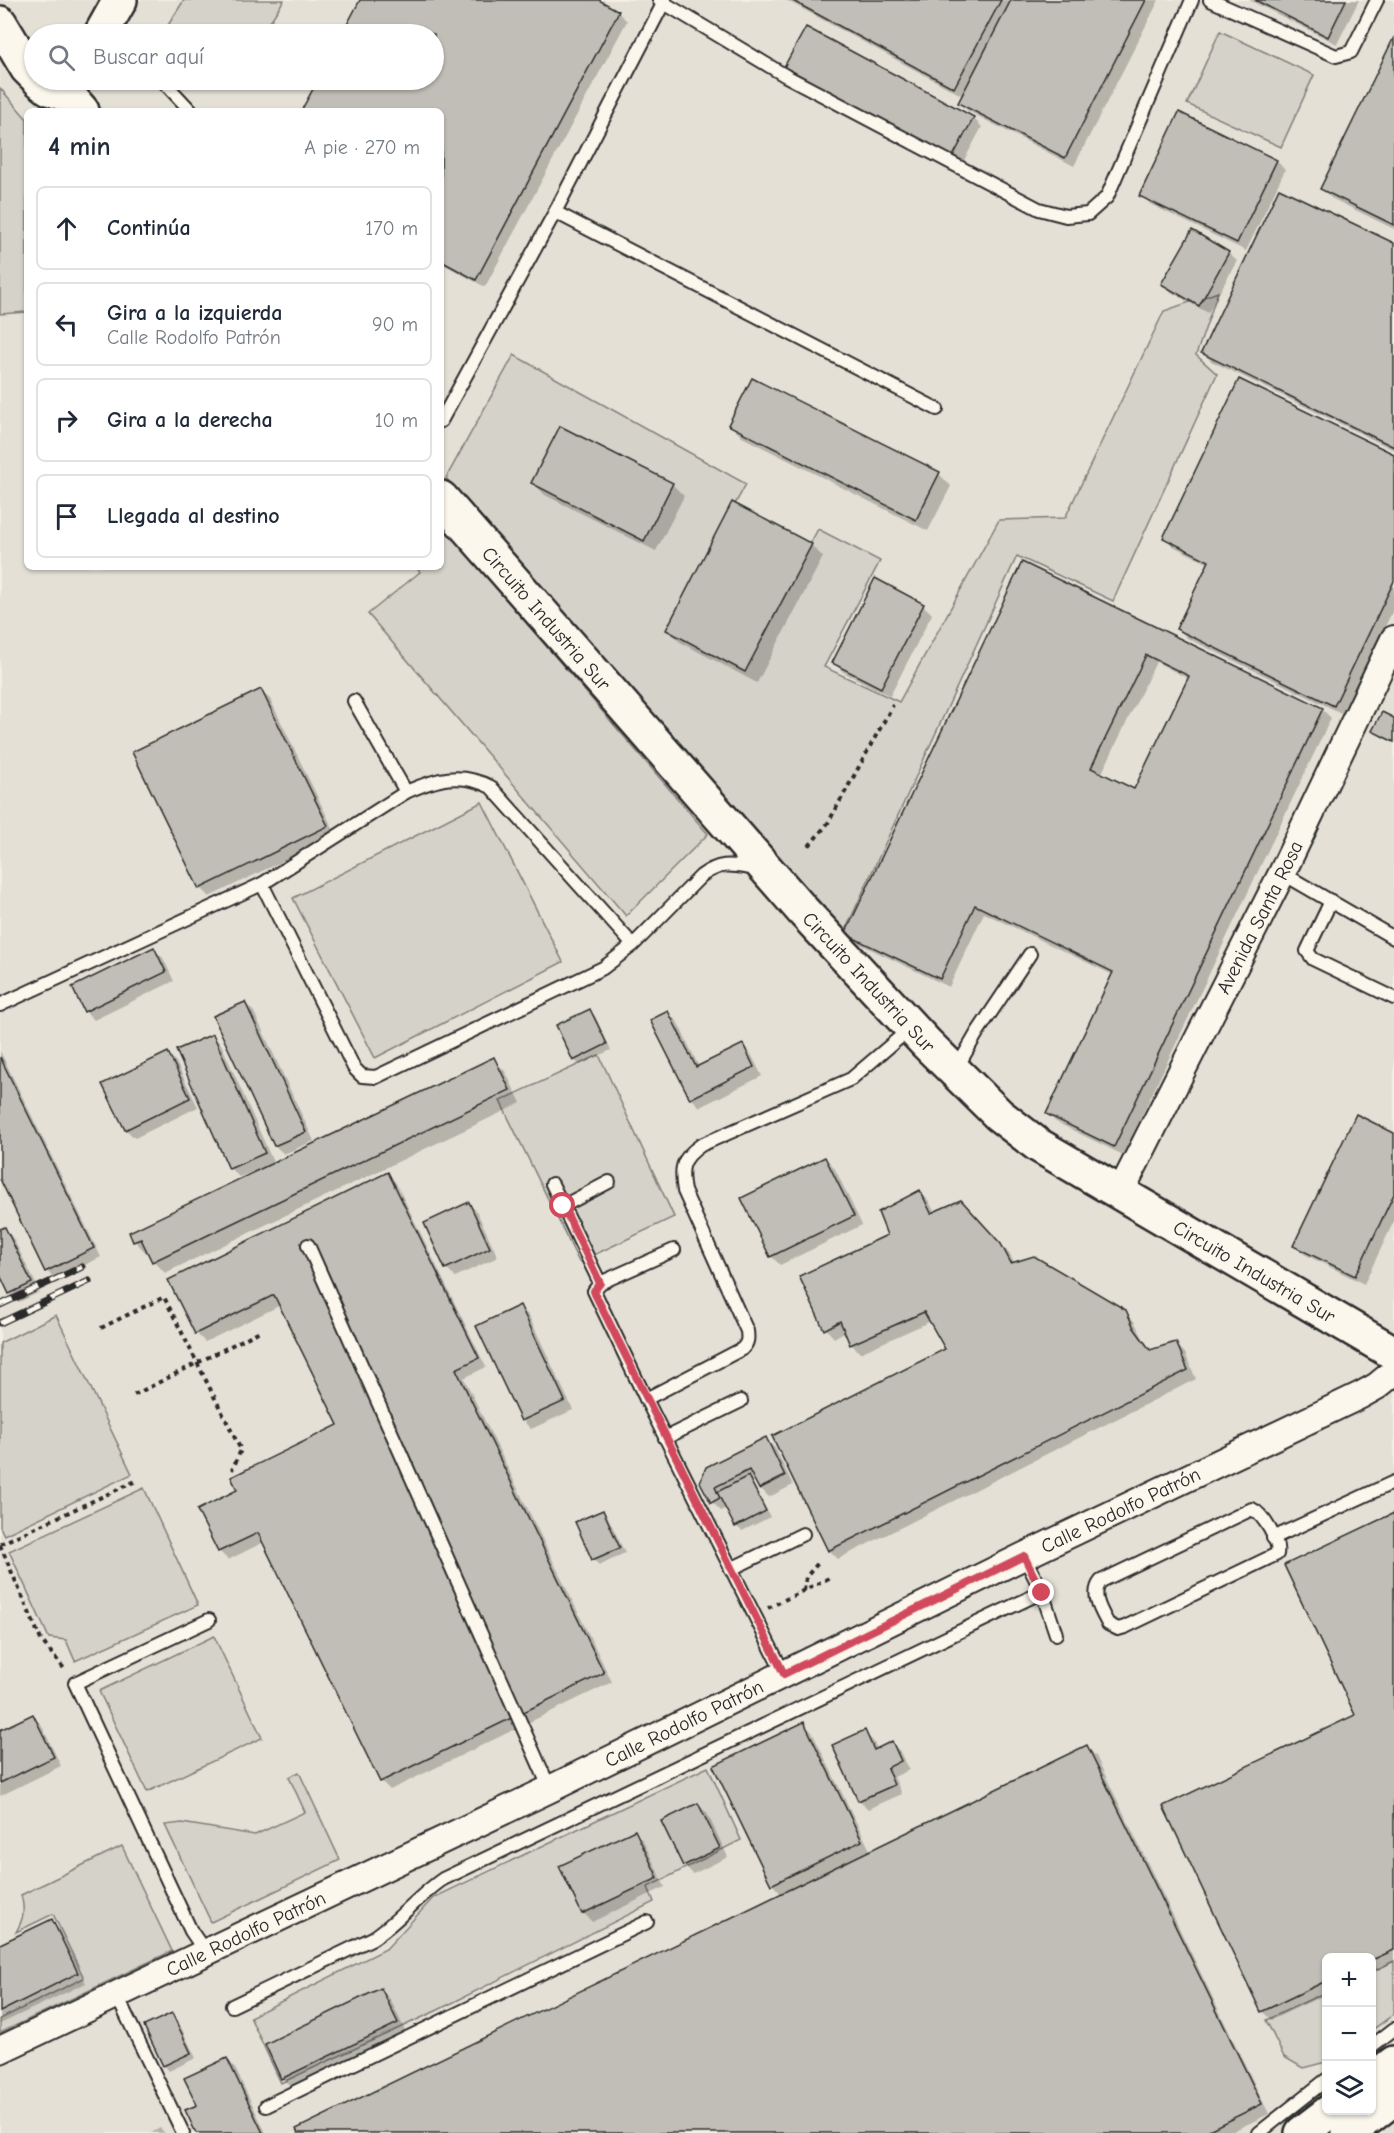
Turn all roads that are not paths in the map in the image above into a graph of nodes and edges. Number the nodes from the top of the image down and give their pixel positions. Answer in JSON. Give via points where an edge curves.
{"nodes":[{"id":1,"x":9,"y":0,"type":"edge"},
{"id":2,"x":120,"y":0,"type":"edge"},
{"id":3,"x":1192,"y":0,"type":"edge"},
{"id":4,"x":1210,"y":0,"type":"edge"},
{"id":5,"x":1377,"y":0,"type":"edge"},
{"id":6,"x":663,"y":1,"type":"edge"},
{"id":7,"x":0,"y":16,"type":"edge"},
{"id":8,"x":0,"y":22,"type":"edge"},
{"id":9,"x":107,"y":24,"type":"edge"},
{"id":10,"x":24,"y":63,"type":"edge"},
{"id":11,"x":55,"y":90,"type":"edge"},
{"id":12,"x":171,"y":90,"type":"edge"},
{"id":13,"x":76,"y":96,"type":"edge"},
{"id":14,"x":188,"y":108,"type":"edge"},
{"id":15,"x":555,"y":212,"type":"junction"},
{"id":16,"x":937,"y":409,"type":"dead end"},
{"id":17,"x":444,"y":415,"type":"edge"},
{"id":18,"x":444,"y":501,"type":"edge"},
{"id":19,"x":1394,"y":639,"type":"edge"},
{"id":20,"x":354,"y":701,"type":"dead end"},
{"id":21,"x":406,"y":792,"type":"junction"},
{"id":22,"x":768,"y":871,"type":"junction"},
{"id":23,"x":1282,"y":873,"type":"junction"},
{"id":24,"x":262,"y":884,"type":"junction"},
{"id":25,"x":1331,"y":901,"type":"junction"},
{"id":26,"x":1394,"y":938,"type":"edge"},
{"id":27,"x":633,"y":945,"type":"junction"},
{"id":28,"x":1030,"y":954,"type":"dead end"},
{"id":29,"x":1394,"y":998,"type":"edge"},
{"id":30,"x":0,"y":1005,"type":"edge"},
{"id":31,"x":912,"y":1027,"type":"junction"},
{"id":32,"x":955,"y":1070,"type":"junction"},
{"id":33,"x":609,"y":1182,"type":"dead end"},
{"id":34,"x":552,"y":1184,"type":"dead end"},
{"id":35,"x":1120,"y":1193,"type":"junction"},
{"id":36,"x":563,"y":1206,"type":"junction"},
{"id":37,"x":308,"y":1245,"type":"dead end"},
{"id":38,"x":674,"y":1250,"type":"dead end"},
{"id":39,"x":600,"y":1283,"type":"junction"},
{"id":40,"x":1394,"y":1353,"type":"edge"},
{"id":41,"x":1394,"y":1372,"type":"edge"},
{"id":42,"x":646,"y":1399,"type":"junction"},
{"id":43,"x":741,"y":1401,"type":"dead end"},
{"id":44,"x":665,"y":1438,"type":"junction"},
{"id":45,"x":1394,"y":1482,"type":"edge"},
{"id":46,"x":803,"y":1534,"type":"dead end"},
{"id":47,"x":1273,"y":1538,"type":"junction"},
{"id":48,"x":1024,"y":1556,"type":"junction"},
{"id":49,"x":731,"y":1569,"type":"junction"},
{"id":50,"x":1042,"y":1593,"type":"junction"},
{"id":51,"x":209,"y":1620,"type":"dead end"},
{"id":52,"x":1056,"y":1634,"type":"dead end"},
{"id":53,"x":784,"y":1674,"type":"junction"},
{"id":54,"x":550,"y":1789,"type":"junction"},
{"id":55,"x":647,"y":1922,"type":"dead end"},
{"id":56,"x":206,"y":1953,"type":"junction"},
{"id":57,"x":116,"y":1994,"type":"junction"},
{"id":58,"x":232,"y":2006,"type":"dead end"},
{"id":59,"x":1394,"y":2029,"type":"edge"},
{"id":60,"x":1376,"y":2042,"type":"edge"},
{"id":61,"x":0,"y":2050,"type":"edge"},
{"id":62,"x":1394,"y":2063,"type":"edge"},
{"id":63,"x":1376,"y":2076,"type":"edge"},
{"id":64,"x":1322,"y":2083,"type":"edge"},
{"id":65,"x":1394,"y":2098,"type":"edge"},
{"id":66,"x":266,"y":2106,"type":"dead end"},
{"id":67,"x":1345,"y":2127,"type":"edge"},
{"id":68,"x":183,"y":2133,"type":"edge"},
{"id":69,"x":1259,"y":2133,"type":"edge"},
{"id":70,"x":1302,"y":2133,"type":"edge"}],
"edges":[{"from":1,"to":7,"type":"main road"},
{"from":2,"to":9,"type":"main road"},
{"from":3,"to":6,"type":"lane","via":[[1107,197],[1088,214],[1066,216],[1039,208],[786,76]]},
{"from":4,"to":5,"type":"lane","via":[[1336,56],[1352,52]]},
{"from":6,"to":15,"type":"lane"},
{"from":8,"to":10,"type":"main road"},
{"from":11,"to":13,"type":"main road"},
{"from":12,"to":14,"type":"lane"},
{"from":15,"to":16,"type":"lane"},
{"from":15,"to":17,"type":"lane"},
{"from":18,"to":22,"type":"main road","name":"Circuito Industria Sur"},
{"from":19,"to":23,"type":"street","name":"Avenida Santa Rosa"},
{"from":20,"to":21,"type":"lane"},
{"from":21,"to":24,"type":"lane"},
{"from":21,"to":27,"type":"lane","via":[[432,780],[448,779],[471,779],[491,788]]},
{"from":22,"to":27,"type":"lane","via":[[727,865],[713,867]]},
{"from":22,"to":31,"type":"main road","name":"Circuito Industria Sur"},
{"from":23,"to":25,"type":"lane"},
{"from":23,"to":35,"type":"street","name":"Avenida Santa Rosa"},
{"from":24,"to":27,"type":"lane","via":[[354,1068],[362,1076],[376,1077],[603,968]]},
{"from":24,"to":30,"type":"lane"},
{"from":25,"to":26,"type":"lane"},
{"from":25,"to":29,"type":"lane","via":[[1308,954]]},
{"from":28,"to":32,"type":"lane"},
{"from":31,"to":32,"type":"main road","name":"Circuito Industria Sur"},
{"from":31,"to":42,"type":"lane","via":[[851,1079],[701,1145],[683,1163],[684,1191],[748,1339],[742,1349]]},
{"from":32,"to":35,"type":"main road","name":"Circuito Industria Sur","via":[[999,1115],[1038,1145]]},
{"from":33,"to":36,"type":"lane"},
{"from":34,"to":36,"type":"lane"},
{"from":35,"to":40,"type":"main road","name":"Circuito Industria Sur"},
{"from":36,"to":39,"type":"lane"},
{"from":37,"to":54,"type":"lane"},
{"from":38,"to":39,"type":"lane"},
{"from":39,"to":42,"type":"lane","via":[[595,1294]]},
{"from":41,"to":48,"type":"street","name":"Calle Rodolfo Patrón","via":[[1361,1395]]},
{"from":42,"to":44,"type":"lane"},
{"from":43,"to":44,"type":"lane"},
{"from":44,"to":49,"type":"lane"},
{"from":45,"to":47,"type":"lane"},
{"from":46,"to":49,"type":"lane"},
{"from":47,"to":47,"type":"lane","via":[[1262,1516],[1252,1509],[1246,1511],[1101,1581],[1096,1589],[1102,1613],[1114,1628],[1125,1627],[1274,1557],[1278,1548]]},
{"from":48,"to":50,"type":"lane"},
{"from":48,"to":53,"type":"street","name":"Calle Rodolfo Patrón"},
{"from":49,"to":53,"type":"lane"},
{"from":50,"to":52,"type":"lane"},
{"from":50,"to":58,"type":"lane","via":[[443,1879],[373,1938]]},
{"from":51,"to":56,"type":"lane","via":[[75,1683],[191,1931]]},
{"from":53,"to":54,"type":"street","name":"Calle Rodolfo Patrón"},
{"from":54,"to":56,"type":"street","name":"Calle Rodolfo Patrón"},
{"from":55,"to":66,"type":"lane"},
{"from":56,"to":57,"type":"street","name":"Calle Rodolfo Patrón"},
{"from":57,"to":61,"type":"street","name":"Calle Rodolfo Patrón"},
{"from":57,"to":68,"type":"lane"},
{"from":59,"to":60,"type":"lane"},
{"from":62,"to":63,"type":"main road"},
{"from":64,"to":69,"type":"lane"},
{"from":65,"to":67,"type":"main road"},
{"from":67,"to":70,"type":"main road"}]}
